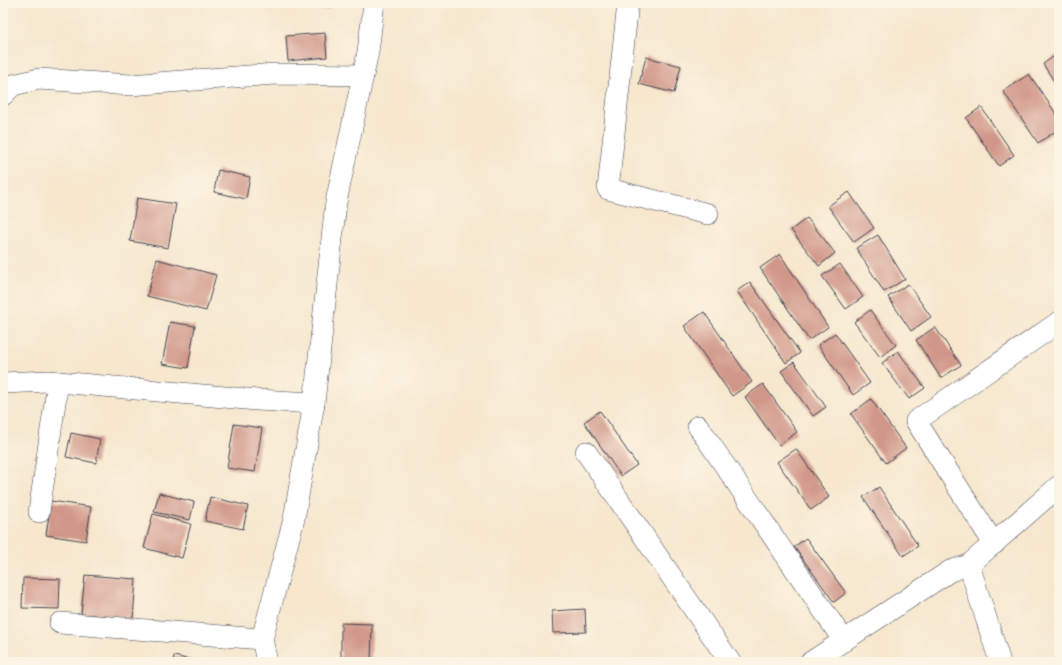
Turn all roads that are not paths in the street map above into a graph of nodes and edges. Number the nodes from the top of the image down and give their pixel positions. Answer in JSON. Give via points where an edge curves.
{"nodes":[{"id":1,"x":374,"y":3,"type":"edge"},
{"id":2,"x":628,"y":3,"type":"edge"},
{"id":3,"x":364,"y":75,"type":"junction"},
{"id":4,"x":3,"y":95,"type":"edge"},
{"id":5,"x":708,"y":214,"type":"dead end"},
{"id":6,"x":1059,"y":322,"type":"edge"},
{"id":7,"x":58,"y":382,"type":"junction"},
{"id":8,"x":3,"y":383,"type":"edge"},
{"id":9,"x":314,"y":403,"type":"junction"},
{"id":10,"x":698,"y":426,"type":"dead end"},
{"id":11,"x":586,"y":452,"type":"dead end"},
{"id":12,"x":1059,"y":486,"type":"edge"},
{"id":13,"x":39,"y":512,"type":"dead end"},
{"id":14,"x":994,"y":544,"type":"junction"},
{"id":15,"x":969,"y":565,"type":"junction"},
{"id":16,"x":60,"y":623,"type":"dead end"},
{"id":17,"x":262,"y":639,"type":"junction"},
{"id":18,"x":844,"y":641,"type":"junction"},
{"id":19,"x":267,"y":662,"type":"edge"},
{"id":20,"x":730,"y":662,"type":"edge"},
{"id":21,"x":811,"y":662,"type":"edge"},
{"id":22,"x":1000,"y":662,"type":"edge"}],
"edges":[{"from":1,"to":3,"type":"street"},
{"from":2,"to":5,"type":"street","via":[[608,189]]},
{"from":3,"to":4,"type":"street","via":[[275,74],[130,85],[39,79],[13,86]]},
{"from":3,"to":9,"type":"street","via":[[336,202]]},
{"from":6,"to":14,"type":"street","via":[[916,421]]},
{"from":7,"to":8,"type":"street"},
{"from":7,"to":9,"type":"street"},
{"from":7,"to":13,"type":"street"},
{"from":9,"to":17,"type":"street","via":[[294,519]]},
{"from":10,"to":18,"type":"street"},
{"from":11,"to":20,"type":"street"},
{"from":12,"to":14,"type":"street"},
{"from":14,"to":15,"type":"street"},
{"from":15,"to":18,"type":"street","via":[[950,571]]},
{"from":15,"to":22,"type":"street"},
{"from":16,"to":17,"type":"street"},
{"from":17,"to":19,"type":"street"},
{"from":18,"to":21,"type":"street"}]}
